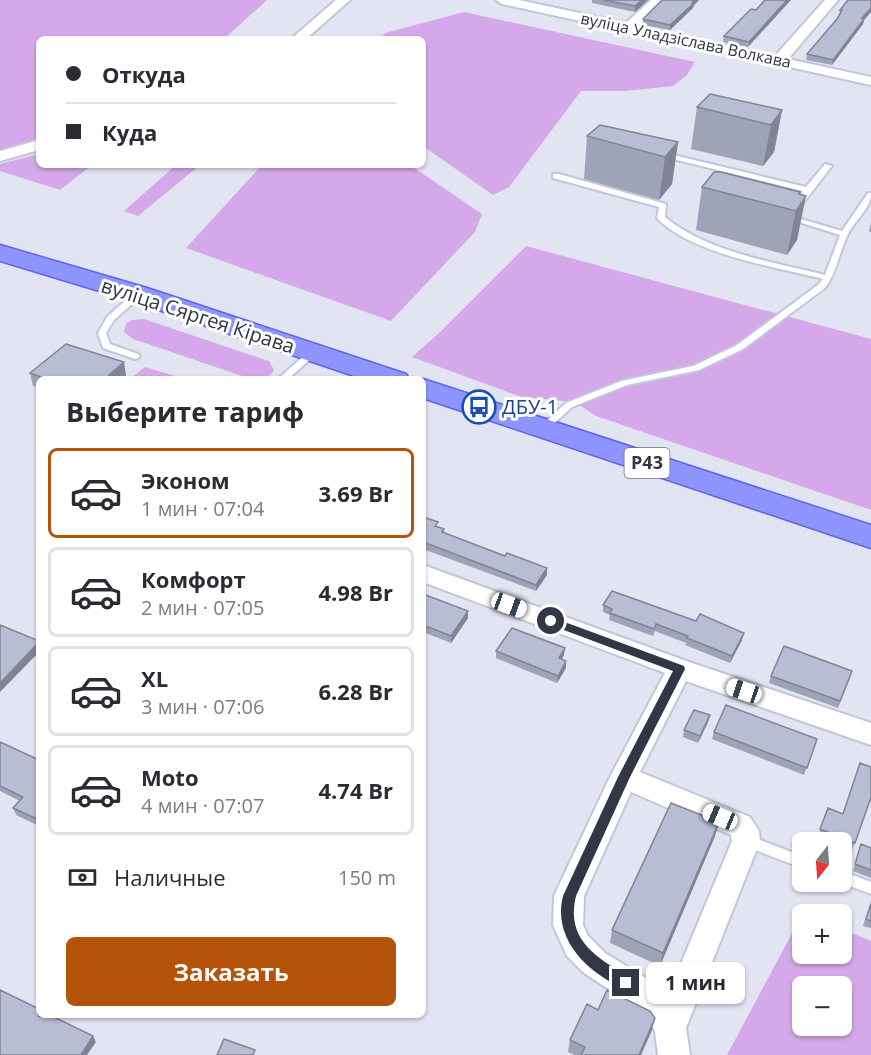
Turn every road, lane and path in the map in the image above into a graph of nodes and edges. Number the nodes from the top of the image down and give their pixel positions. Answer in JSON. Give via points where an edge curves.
{"nodes":[{"id":1,"x":344,"y":0,"type":"edge"},
{"id":2,"x":502,"y":0,"type":"edge"},
{"id":3,"x":658,"y":0,"type":"edge"},
{"id":4,"x":832,"y":0,"type":"edge"},
{"id":5,"x":628,"y":28,"type":"junction"},
{"id":6,"x":302,"y":36,"type":"edge"},
{"id":7,"x":779,"y":60,"type":"junction"},
{"id":8,"x":871,"y":81,"type":"edge"},
{"id":9,"x":36,"y":146,"type":"edge"},
{"id":10,"x":668,"y":155,"type":"edge"},
{"id":11,"x":0,"y":156,"type":"edge"},
{"id":12,"x":828,"y":166,"type":"dead end"},
{"id":13,"x":556,"y":176,"type":"dead end"},
{"id":14,"x":808,"y":190,"type":"junction"},
{"id":15,"x":871,"y":195,"type":"edge"},
{"id":16,"x":844,"y":234,"type":"junction"},
{"id":17,"x":0,"y":253,"type":"edge"},
{"id":18,"x":828,"y":278,"type":"junction"},
{"id":19,"x":138,"y":294,"type":"junction"},
{"id":20,"x":312,"y":353,"type":"junction"},
{"id":21,"x":135,"y":356,"type":"dead end"},
{"id":22,"x":355,"y":374,"type":"edge"},
{"id":23,"x":286,"y":376,"type":"edge"},
{"id":24,"x":426,"y":389,"type":"edge"},
{"id":25,"x":544,"y":428,"type":"junction"},
{"id":26,"x":871,"y":537,"type":"edge"},
{"id":27,"x":426,"y":574,"type":"edge"},
{"id":28,"x":680,"y":669,"type":"junction"},
{"id":29,"x":871,"y":734,"type":"edge"},
{"id":30,"x":624,"y":777,"type":"junction"},
{"id":31,"x":746,"y":841,"type":"junction"},
{"id":32,"x":792,"y":858,"type":"edge"},
{"id":33,"x":852,"y":881,"type":"edge"},
{"id":34,"x":871,"y":888,"type":"edge"},
{"id":35,"x":672,"y":1025,"type":"junction"},
{"id":36,"x":674,"y":1055,"type":"edge"}],
"edges":[{"from":1,"to":6,"type":"street"},
{"from":2,"to":5,"type":"street","name":"вуліца Уладзіслава Волкава"},
{"from":3,"to":5,"type":"street"},
{"from":4,"to":7,"type":"street"},
{"from":5,"to":7,"type":"street","name":"вуліца Уладзіслава Волкава"},
{"from":7,"to":8,"type":"street","name":"вуліца Уладзіслава Волкава"},
{"from":9,"to":11,"type":"street"},
{"from":10,"to":14,"type":"lane"},
{"from":12,"to":14,"type":"lane"},
{"from":13,"to":18,"type":"lane","via":[[663,206],[661,218],[676,232],[698,242]]},
{"from":14,"to":16,"type":"lane","via":[[787,218]]},
{"from":15,"to":16,"type":"lane"},
{"from":16,"to":18,"type":"lane"},
{"from":17,"to":19,"type":"main road","name":"вуліца Сяргея Кірава"},
{"from":18,"to":25,"type":"lane","via":[[798,306],[740,347],[696,368],[624,383],[569,405]]},
{"from":19,"to":20,"type":"main road","name":"вуліца Сяргея Кірава"},
{"from":19,"to":21,"type":"lane","via":[[110,319],[102,333],[106,346]]},
{"from":20,"to":22,"type":"main road","name":"вуліца Сяргея Кірава"},
{"from":20,"to":23,"type":"lane"},
{"from":24,"to":25,"type":"main road","number":"Р43"},
{"from":25,"to":26,"type":"main road","number":"Р43"},
{"from":27,"to":28,"type":"street"},
{"from":28,"to":29,"type":"street"},
{"from":28,"to":30,"type":"street"},
{"from":30,"to":31,"type":"street","via":[[740,825]]},
{"from":30,"to":35,"type":"street","via":[[570,896],[567,920],[574,940],[588,959],[645,995],[661,1008]]},
{"from":31,"to":32,"type":"lane"},
{"from":31,"to":35,"type":"street"},
{"from":33,"to":34,"type":"lane"},
{"from":35,"to":36,"type":"street"}]}
